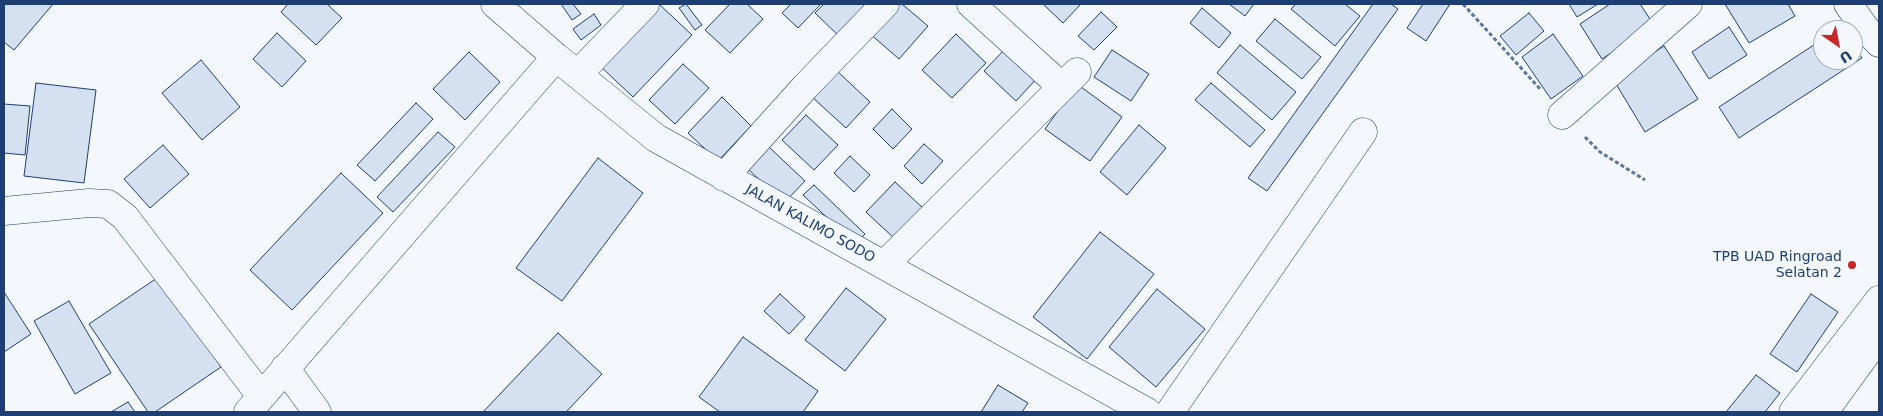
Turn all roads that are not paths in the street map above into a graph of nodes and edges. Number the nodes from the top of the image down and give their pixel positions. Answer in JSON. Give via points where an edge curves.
{"nodes":[{"id":1,"x":495,"y":4,"type":"edge"},
{"id":2,"x":645,"y":4,"type":"edge"},
{"id":3,"x":885,"y":4,"type":"edge"},
{"id":4,"x":971,"y":4,"type":"edge"},
{"id":5,"x":1688,"y":4,"type":"edge"},
{"id":6,"x":1848,"y":4,"type":"edge"},
{"id":7,"x":1879,"y":43,"type":"edge"},
{"id":8,"x":556,"y":57,"type":"junction"},
{"id":9,"x":578,"y":74,"type":"junction"},
{"id":10,"x":1562,"y":115,"type":"dead end"},
{"id":11,"x":1363,"y":132,"type":"dead end"},
{"id":12,"x":724,"y":177,"type":"junction"},
{"id":13,"x":4,"y":211,"type":"edge"},
{"id":14,"x":884,"y":265,"type":"junction"},
{"id":15,"x":1879,"y":300,"type":"edge"},
{"id":16,"x":1879,"y":336,"type":"edge"},
{"id":17,"x":285,"y":368,"type":"junction"},
{"id":18,"x":253,"y":406,"type":"edge"},
{"id":19,"x":318,"y":412,"type":"edge"},
{"id":20,"x":1147,"y":412,"type":"edge"},
{"id":21,"x":1170,"y":412,"type":"edge"},
{"id":22,"x":1793,"y":412,"type":"edge"},
{"id":23,"x":1824,"y":412,"type":"edge"}],
"edges":[{"from":1,"to":8,"type":"main road","name":"JALAN KALIMO SODO"},
{"from":2,"to":9,"type":"main road"},
{"from":3,"to":12,"type":"main road"},
{"from":4,"to":14,"type":"main road","via":[[1069,80]]},
{"from":5,"to":10,"type":"main road"},
{"from":6,"to":7,"type":"main road"},
{"from":8,"to":9,"type":"main road","name":"JALAN KALIMO SODO"},
{"from":8,"to":17,"type":"main road"},
{"from":9,"to":12,"type":"main road","name":"JALAN KALIMO SODO","via":[[656,138]]},
{"from":11,"to":21,"type":"main road"},
{"from":12,"to":14,"type":"main road","name":"JALAN KALIMO SODO"},
{"from":13,"to":18,"type":"main road","via":[[89,203],[108,204],[125,217]]},
{"from":14,"to":20,"type":"main road","name":"JALAN KALIMO SODO"},
{"from":15,"to":22,"type":"main road"},
{"from":16,"to":23,"type":"main road"},
{"from":17,"to":18,"type":"main road"},
{"from":17,"to":19,"type":"main road"}]}
